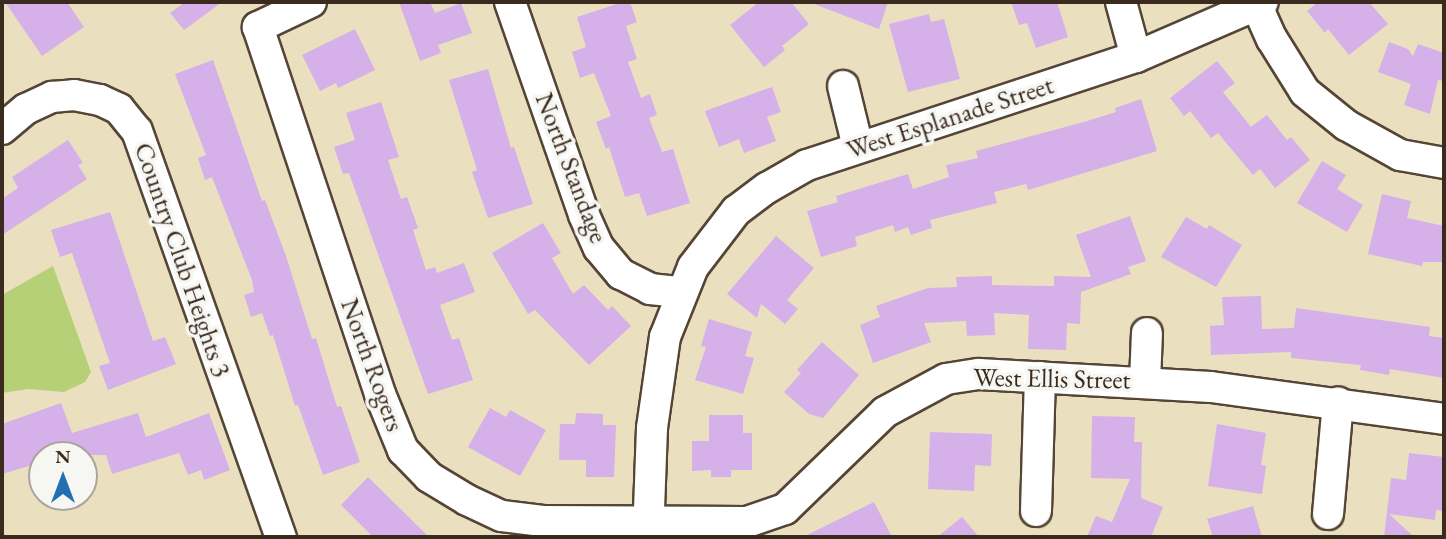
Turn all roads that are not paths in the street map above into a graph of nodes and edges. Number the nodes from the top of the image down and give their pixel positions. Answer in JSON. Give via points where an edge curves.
{"nodes":[{"id":1,"x":310,"y":2,"type":"edge"},
{"id":2,"x":510,"y":2,"type":"edge"},
{"id":3,"x":1121,"y":2,"type":"edge"},
{"id":4,"x":1260,"y":4,"type":"edge"},
{"id":5,"x":1136,"y":57,"type":"junction"},
{"id":6,"x":843,"y":86,"type":"dead end"},
{"id":7,"x":2,"y":129,"type":"edge"},
{"id":8,"x":858,"y":148,"type":"junction"},
{"id":9,"x":1444,"y":163,"type":"edge"},
{"id":10,"x":680,"y":292,"type":"junction"},
{"id":11,"x":1147,"y":332,"type":"dead end"},
{"id":12,"x":1040,"y":377,"type":"junction"},
{"id":13,"x":1144,"y":382,"type":"junction"},
{"id":14,"x":1338,"y":402,"type":"junction"},
{"id":15,"x":1444,"y":419,"type":"edge"},
{"id":16,"x":1036,"y":511,"type":"dead end"},
{"id":17,"x":1328,"y":514,"type":"dead end"},
{"id":18,"x":648,"y":530,"type":"edge"},
{"id":19,"x":281,"y":537,"type":"edge"}],
"edges":[{"from":1,"to":18,"type":"street","name":"North Rogers","via":[[258,27],[380,394],[403,450],[429,477],[502,516]]},
{"from":2,"to":10,"type":"street","name":"North Standage","via":[[583,215],[599,248],[621,274],[650,289]]},
{"from":3,"to":5,"type":"street"},
{"from":4,"to":5,"type":"street","name":"West Esplanade Street"},
{"from":4,"to":9,"type":"street","via":[[1272,39],[1305,92],[1346,125],[1399,155]]},
{"from":5,"to":8,"type":"street","name":"West Esplanade Street"},
{"from":6,"to":8,"type":"street"},
{"from":7,"to":19,"type":"street","name":"Country Club Heights 3","via":[[26,109],[52,97],[74,95],[119,109],[136,131]]},
{"from":8,"to":10,"type":"street","name":"West Esplanade Street","via":[[807,166],[736,211],[693,267]]},
{"from":10,"to":18,"type":"street","via":[[657,380]]},
{"from":11,"to":13,"type":"street"},
{"from":12,"to":13,"type":"street","name":"West Ellis Street"},
{"from":12,"to":16,"type":"street"},
{"from":12,"to":18,"type":"street","name":"West Ellis Street","via":[[979,374],[946,379],[885,412],[785,509],[747,522]]},
{"from":13,"to":14,"type":"street","name":"West Ellis Street"},
{"from":14,"to":15,"type":"street","name":"West Ellis Street"},
{"from":14,"to":17,"type":"street"}]}
